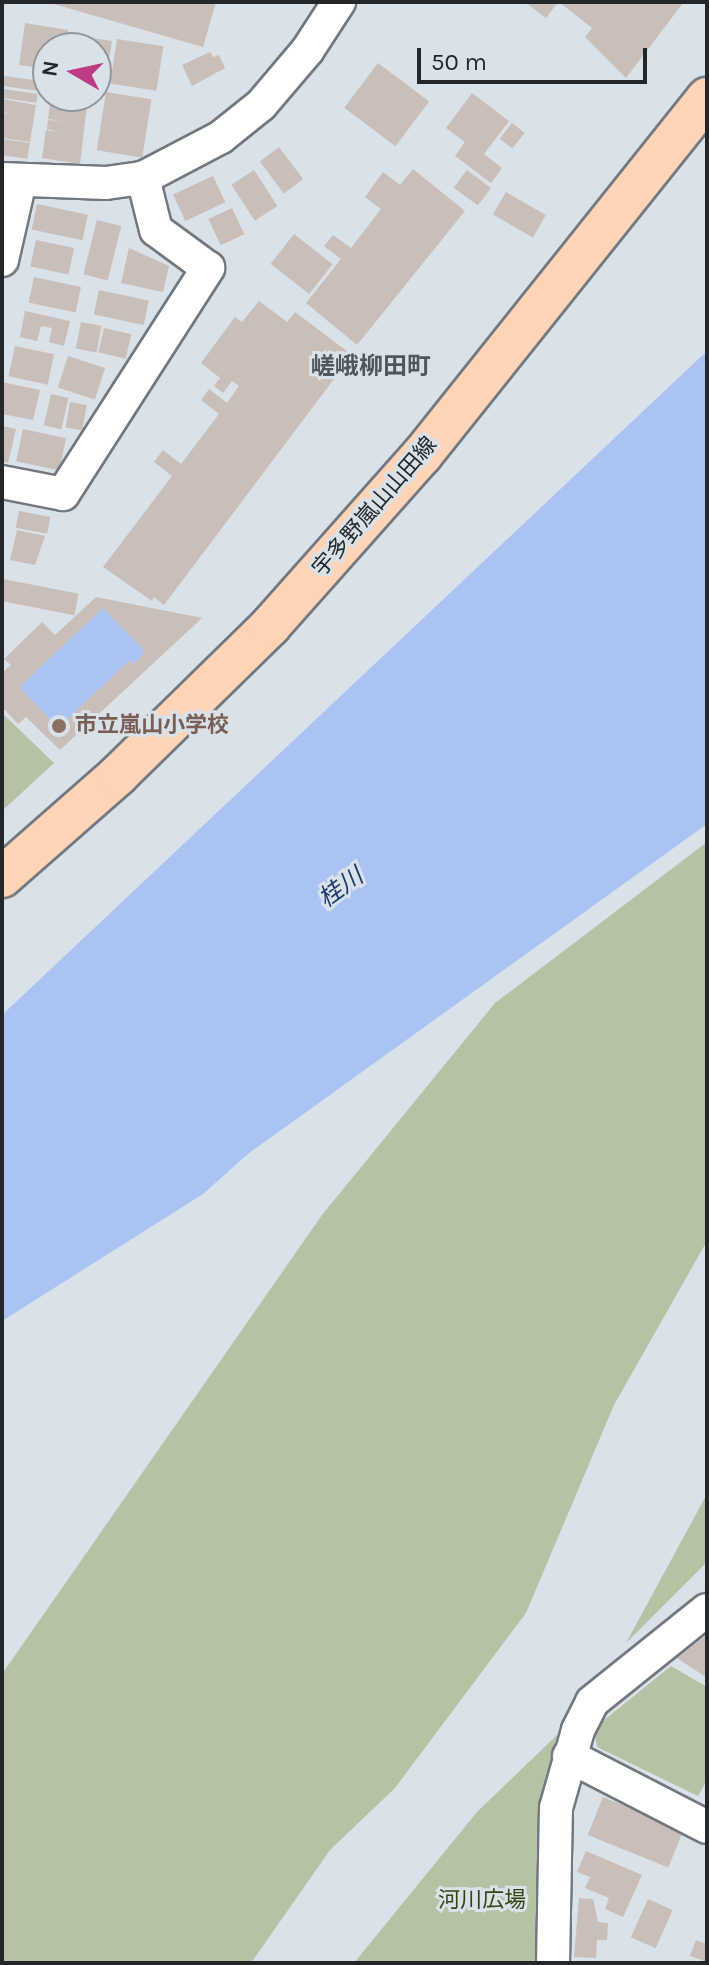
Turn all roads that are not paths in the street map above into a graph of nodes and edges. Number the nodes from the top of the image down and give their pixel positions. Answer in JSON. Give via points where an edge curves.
{"nodes":[{"id":1,"x":339,"y":2,"type":"edge"},
{"id":2,"x":707,"y":98,"type":"edge"},
{"id":3,"x":143,"y":178,"type":"junction"},
{"id":4,"x":11,"y":180,"type":"edge"},
{"id":5,"x":2,"y":260,"type":"edge"},
{"id":6,"x":2,"y":482,"type":"edge"},
{"id":7,"x":2,"y":877,"type":"edge"},
{"id":8,"x":707,"y":1610,"type":"edge"},
{"id":9,"x":569,"y":1756,"type":"junction"},
{"id":10,"x":707,"y":1827,"type":"edge"},
{"id":11,"x":553,"y":1963,"type":"edge"}],
"edges":[{"from":1,"to":3,"type":"street","via":[[307,51],[261,105],[221,137]]},
{"from":2,"to":7,"type":"main road","name":"宇多野嵐山山田線","via":[[422,455],[270,626],[118,775]]},
{"from":3,"to":4,"type":"street"},
{"from":3,"to":6,"type":"street","via":[[156,230],[208,268],[63,494]]},
{"from":4,"to":5,"type":"street"},
{"from":8,"to":9,"type":"street","via":[[592,1702]]},
{"from":9,"to":10,"type":"street"},
{"from":9,"to":11,"type":"street","via":[[556,1808]]}]}
